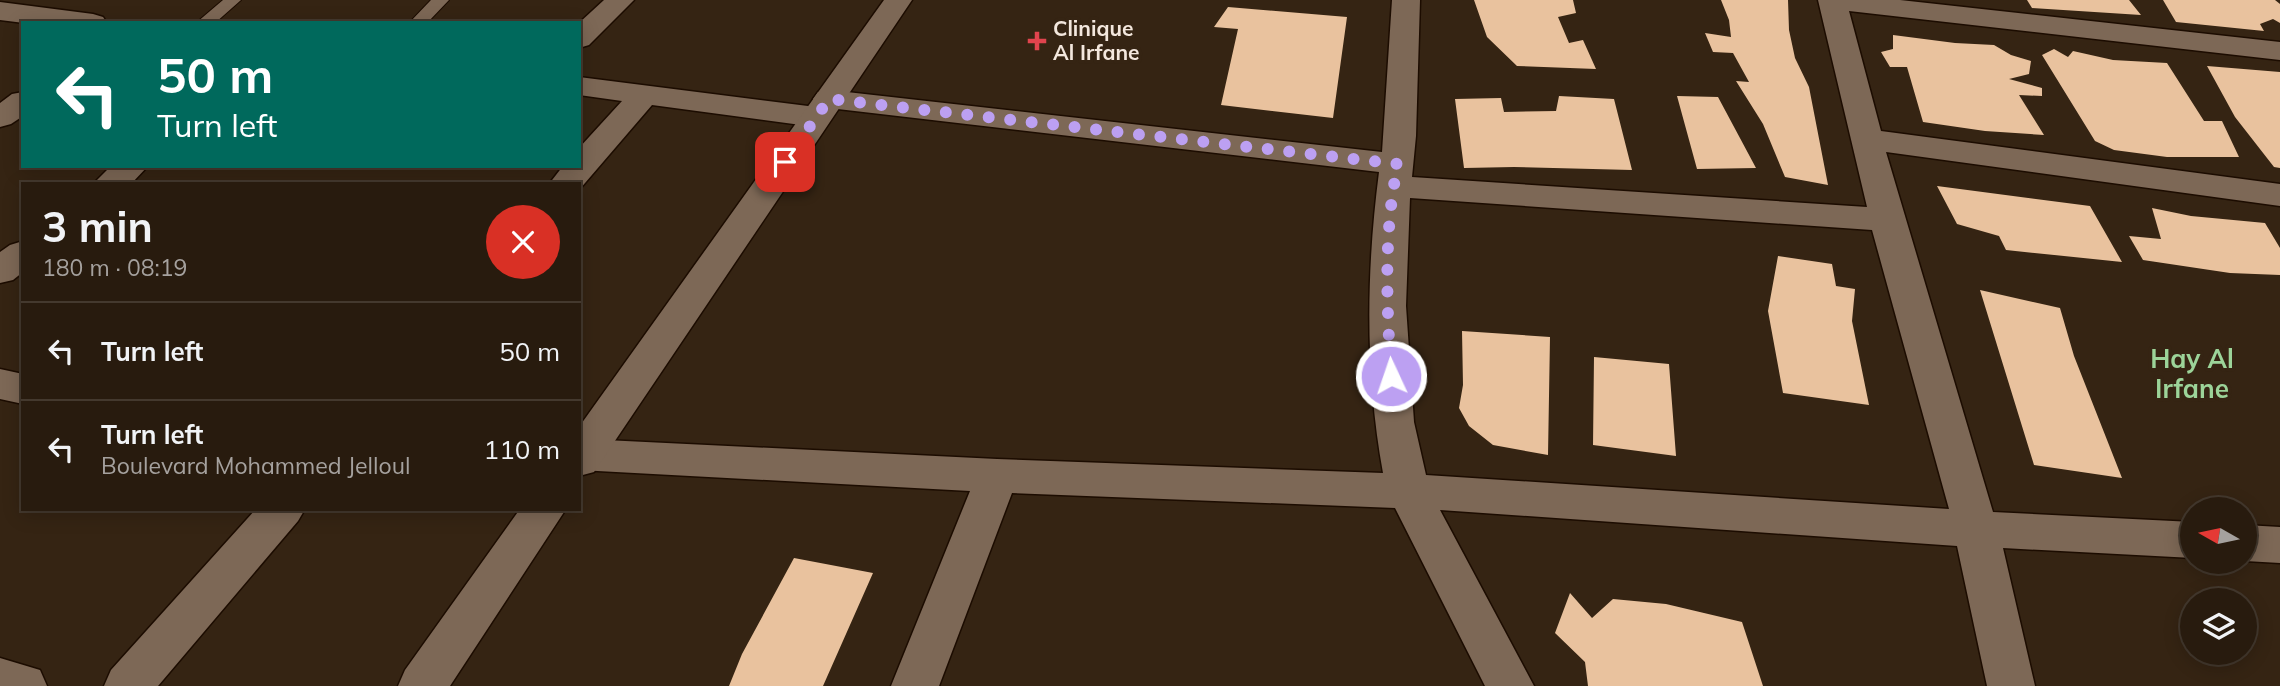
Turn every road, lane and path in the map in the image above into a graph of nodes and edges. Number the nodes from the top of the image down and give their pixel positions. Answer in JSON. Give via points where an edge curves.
{"nodes":[{"id":1,"x":233,"y":0,"type":"edge"},
{"id":2,"x":441,"y":0,"type":"edge"},
{"id":3,"x":620,"y":0,"type":"edge"},
{"id":4,"x":898,"y":0,"type":"edge"},
{"id":5,"x":1406,"y":0,"type":"edge"},
{"id":6,"x":1832,"y":1,"type":"edge"},
{"id":7,"x":0,"y":11,"type":"edge"},
{"id":8,"x":78,"y":21,"type":"edge"},
{"id":9,"x":207,"y":21,"type":"edge"},
{"id":10,"x":419,"y":21,"type":"edge"},
{"id":11,"x":581,"y":37,"type":"edge"},
{"id":12,"x":2280,"y":51,"type":"edge"},
{"id":13,"x":581,"y":86,"type":"edge"},
{"id":14,"x":645,"y":94,"type":"junction"},
{"id":15,"x":21,"y":102,"type":"edge"},
{"id":16,"x":822,"y":108,"type":"junction"},
{"id":17,"x":0,"y":117,"type":"edge"},
{"id":18,"x":1867,"y":139,"type":"junction"},
{"id":19,"x":581,"y":167,"type":"edge"},
{"id":20,"x":130,"y":168,"type":"edge"},
{"id":21,"x":580,"y":168,"type":"edge"},
{"id":22,"x":1396,"y":175,"type":"junction"},
{"id":23,"x":112,"y":182,"type":"edge"},
{"id":24,"x":568,"y":182,"type":"edge"},
{"id":25,"x":2280,"y":195,"type":"edge"},
{"id":26,"x":1887,"y":220,"type":"junction"},
{"id":27,"x":21,"y":255,"type":"edge"},
{"id":28,"x":0,"y":271,"type":"edge"},
{"id":29,"x":0,"y":384,"type":"edge"},
{"id":30,"x":21,"y":388,"type":"edge"},
{"id":31,"x":581,"y":458,"type":"edge"},
{"id":32,"x":997,"y":477,"type":"junction"},
{"id":33,"x":1408,"y":491,"type":"junction"},
{"id":34,"x":281,"y":511,"type":"edge"},
{"id":35,"x":543,"y":511,"type":"edge"},
{"id":36,"x":1976,"y":529,"type":"junction"},
{"id":37,"x":2180,"y":539,"type":"edge"},
{"id":38,"x":2258,"y":544,"type":"edge"},
{"id":39,"x":2280,"y":545,"type":"edge"},
{"id":40,"x":0,"y":680,"type":"edge"},
{"id":41,"x":23,"y":686,"type":"edge"},
{"id":42,"x":128,"y":686,"type":"edge"},
{"id":43,"x":422,"y":686,"type":"edge"},
{"id":44,"x":915,"y":686,"type":"edge"},
{"id":45,"x":1510,"y":686,"type":"edge"},
{"id":46,"x":2011,"y":686,"type":"edge"}],
"edges":[{"from":1,"to":9,"type":"lane"},
{"from":2,"to":10,"type":"lane"},
{"from":3,"to":11,"type":"street"},
{"from":4,"to":16,"type":"street"},
{"from":5,"to":22,"type":"street"},
{"from":6,"to":12,"type":"street"},
{"from":6,"to":18,"type":"street"},
{"from":7,"to":8,"type":"street"},
{"from":13,"to":14,"type":"street"},
{"from":14,"to":16,"type":"street"},
{"from":14,"to":19,"type":"street"},
{"from":15,"to":17,"type":"street"},
{"from":16,"to":22,"type":"street"},
{"from":16,"to":31,"type":"street"},
{"from":18,"to":25,"type":"street"},
{"from":18,"to":26,"type":"street"},
{"from":20,"to":23,"type":"street"},
{"from":21,"to":24,"type":"street"},
{"from":22,"to":26,"type":"street"},
{"from":22,"to":33,"type":"street","via":[[1387,306],[1394,422]]},
{"from":26,"to":36,"type":"street"},
{"from":27,"to":28,"type":"street"},
{"from":29,"to":30,"type":"street"},
{"from":31,"to":32,"type":"street"},
{"from":32,"to":33,"type":"street"},
{"from":32,"to":44,"type":"street"},
{"from":33,"to":36,"type":"street"},
{"from":33,"to":45,"type":"street"},
{"from":34,"to":42,"type":"street"},
{"from":35,"to":43,"type":"street"},
{"from":36,"to":37,"type":"street"},
{"from":36,"to":46,"type":"street"},
{"from":38,"to":39,"type":"street"},
{"from":40,"to":41,"type":"street"}]}
